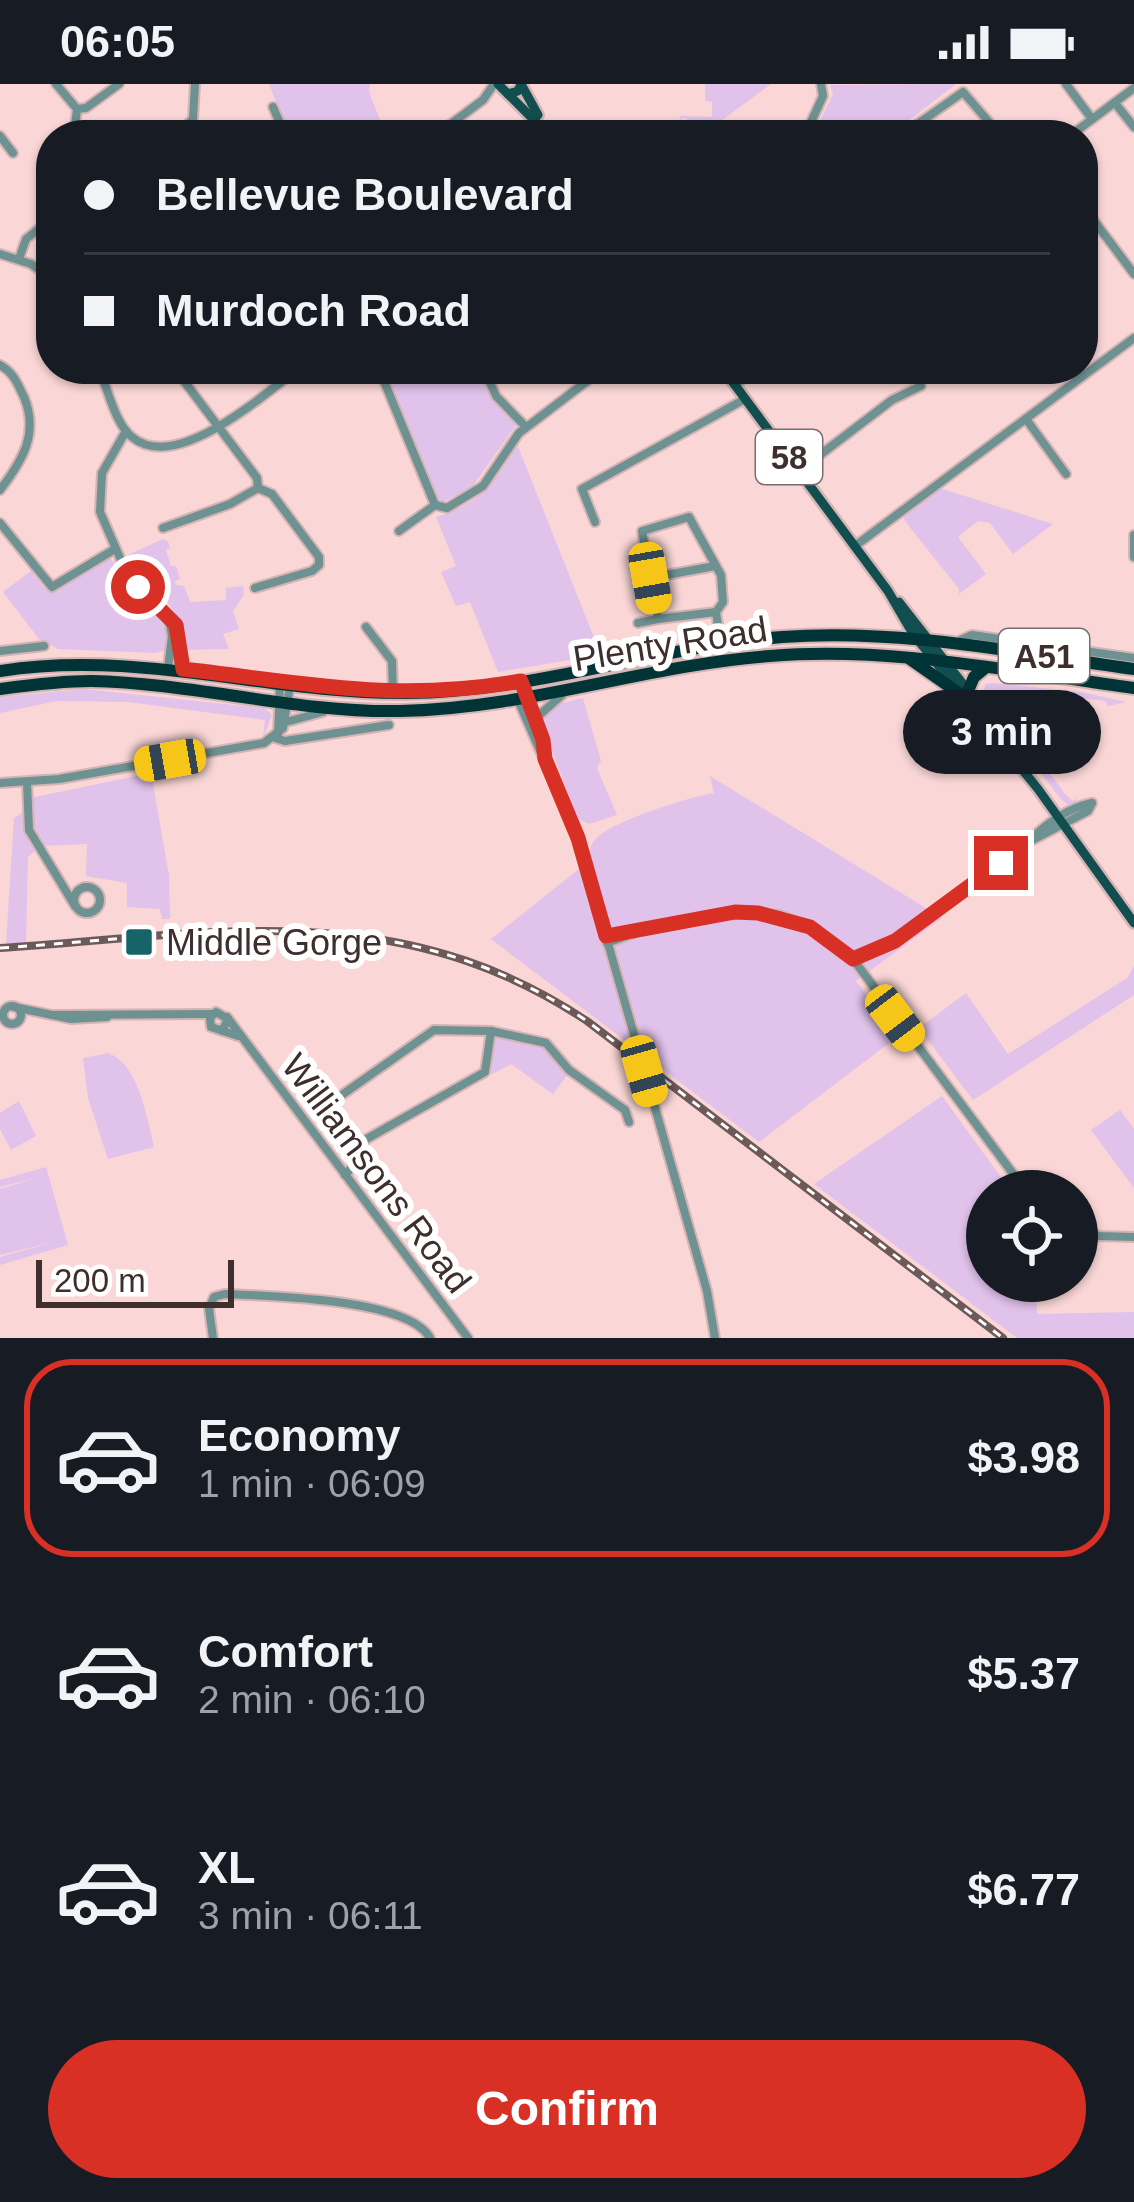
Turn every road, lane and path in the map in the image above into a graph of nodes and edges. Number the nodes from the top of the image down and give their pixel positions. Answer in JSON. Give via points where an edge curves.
{"nodes":[{"id":1,"x":56,"y":84,"type":"edge"},
{"id":2,"x":119,"y":84,"type":"edge"},
{"id":3,"x":195,"y":84,"type":"edge"},
{"id":4,"x":521,"y":84,"type":"edge"},
{"id":5,"x":821,"y":84,"type":"edge"},
{"id":6,"x":1066,"y":84,"type":"edge"},
{"id":7,"x":963,"y":88,"type":"edge"},
{"id":8,"x":1134,"y":88,"type":"edge"},
{"id":9,"x":501,"y":89,"type":"edge"},
{"id":10,"x":1115,"y":103,"type":"junction"},
{"id":11,"x":273,"y":107,"type":"dead end"},
{"id":12,"x":77,"y":109,"type":"junction"},
{"id":13,"x":1092,"y":119,"type":"joint"},
{"id":14,"x":76,"y":120,"type":"edge"},
{"id":15,"x":193,"y":120,"type":"edge"},
{"id":16,"x":279,"y":120,"type":"edge"},
{"id":17,"x":456,"y":120,"type":"edge"},
{"id":18,"x":534,"y":120,"type":"edge"},
{"id":19,"x":541,"y":120,"type":"edge"},
{"id":20,"x":812,"y":120,"type":"edge"},
{"id":21,"x":921,"y":120,"type":"edge"},
{"id":22,"x":986,"y":120,"type":"edge"},
{"id":23,"x":1134,"y":127,"type":"edge"},
{"id":24,"x":0,"y":136,"type":"edge"},
{"id":25,"x":13,"y":153,"type":"dead end"},
{"id":26,"x":1098,"y":226,"type":"edge"},
{"id":27,"x":36,"y":231,"type":"edge"},
{"id":28,"x":0,"y":254,"type":"edge"},
{"id":29,"x":19,"y":259,"type":"junction"},
{"id":30,"x":36,"y":269,"type":"edge"},
{"id":31,"x":1134,"y":274,"type":"edge"},
{"id":32,"x":1134,"y":338,"type":"edge"},
{"id":33,"x":0,"y":365,"type":"edge"},
{"id":34,"x":1098,"y":365,"type":"edge"},
{"id":35,"x":106,"y":384,"type":"edge"},
{"id":36,"x":186,"y":384,"type":"edge"},
{"id":37,"x":277,"y":384,"type":"edge"},
{"id":38,"x":386,"y":384,"type":"edge"},
{"id":39,"x":491,"y":384,"type":"edge"},
{"id":40,"x":583,"y":384,"type":"edge"},
{"id":41,"x":1073,"y":384,"type":"edge"},
{"id":42,"x":735,"y":385,"type":"edge"},
{"id":43,"x":921,"y":386,"type":"dead end"},
{"id":44,"x":746,"y":399,"type":"junction"},
{"id":45,"x":1026,"y":419,"type":"junction"},
{"id":46,"x":219,"y":426,"type":"junction"},
{"id":47,"x":526,"y":427,"type":"junction"},
{"id":48,"x":128,"y":434,"type":"junction"},
{"id":49,"x":799,"y":471,"type":"junction"},
{"id":50,"x":1066,"y":474,"type":"dead end"},
{"id":51,"x":258,"y":488,"type":"junction"},
{"id":52,"x":0,"y":490,"type":"edge"},
{"id":53,"x":435,"y":506,"type":"junction"},
{"id":54,"x":596,"y":522,"type":"dead end"},
{"id":55,"x":0,"y":523,"type":"edge"},
{"id":56,"x":163,"y":528,"type":"dead end"},
{"id":57,"x":400,"y":531,"type":"dead end"},
{"id":58,"x":1134,"y":535,"type":"edge"},
{"id":59,"x":855,"y":546,"type":"junction"},
{"id":60,"x":115,"y":549,"type":"junction"},
{"id":61,"x":1134,"y":556,"type":"edge"},
{"id":62,"x":715,"y":566,"type":"junction"},
{"id":63,"x":650,"y":578,"type":"junction"},
{"id":64,"x":255,"y":588,"type":"dead end"},
{"id":65,"x":716,"y":612,"type":"junction"},
{"id":66,"x":658,"y":619,"type":"junction"},
{"id":67,"x":638,"y":623,"type":"dead end"},
{"id":68,"x":366,"y":627,"type":"dead end"},
{"id":69,"x":924,"y":640,"type":"junction"},
{"id":70,"x":721,"y":644,"type":"junction"},
{"id":71,"x":954,"y":644,"type":"junction"},
{"id":72,"x":44,"y":646,"type":"dead end"},
{"id":73,"x":1066,"y":649,"type":"junction"},
{"id":74,"x":0,"y":651,"type":"edge"},
{"id":75,"x":908,"y":658,"type":"junction"},
{"id":76,"x":1134,"y":658,"type":"edge"},
{"id":77,"x":940,"y":661,"type":"junction"},
{"id":78,"x":1083,"y":662,"type":"junction"},
{"id":79,"x":176,"y":668,"type":"junction"},
{"id":80,"x":985,"y":668,"type":"junction"},
{"id":81,"x":1134,"y":669,"type":"edge"},
{"id":82,"x":0,"y":671,"type":"edge"},
{"id":83,"x":516,"y":681,"type":"junction"},
{"id":84,"x":285,"y":684,"type":"junction"},
{"id":85,"x":1134,"y":688,"type":"edge"},
{"id":86,"x":0,"y":689,"type":"edge"},
{"id":87,"x":569,"y":690,"type":"junction"},
{"id":88,"x":190,"y":691,"type":"junction"},
{"id":89,"x":393,"y":693,"type":"junction"},
{"id":90,"x":968,"y":697,"type":"junction"},
{"id":91,"x":522,"y":698,"type":"junction"},
{"id":92,"x":283,"y":702,"type":"junction"},
{"id":93,"x":339,"y":709,"type":"junction"},
{"id":94,"x":535,"y":719,"type":"junction"},
{"id":95,"x":285,"y":723,"type":"junction"},
{"id":96,"x":388,"y":725,"type":"dead end"},
{"id":97,"x":277,"y":736,"type":"junction"},
{"id":98,"x":545,"y":759,"type":"junction"},
{"id":99,"x":27,"y":782,"type":"junction"},
{"id":100,"x":0,"y":783,"type":"edge"},
{"id":101,"x":1062,"y":822,"type":"junction"},
{"id":102,"x":55,"y":870,"type":"junction"},
{"id":103,"x":86,"y":886,"type":"junction"},
{"id":104,"x":75,"y":906,"type":"junction"},
{"id":105,"x":1134,"y":923,"type":"edge"},
{"id":106,"x":606,"y":939,"type":"junction"},
{"id":107,"x":853,"y":959,"type":"junction"},
{"id":108,"x":7,"y":1008,"type":"edge"},
{"id":109,"x":186,"y":1013,"type":"junction"},
{"id":110,"x":50,"y":1014,"type":"junction"},
{"id":111,"x":122,"y":1014,"type":"junction"},
{"id":112,"x":212,"y":1014,"type":"junction"},
{"id":113,"x":227,"y":1017,"type":"junction"},
{"id":114,"x":8,"y":1021,"type":"edge"},
{"id":115,"x":210,"y":1026,"type":"junction"},
{"id":116,"x":490,"y":1030,"type":"junction"},
{"id":117,"x":222,"y":1031,"type":"junction"},
{"id":118,"x":244,"y":1041,"type":"junction"},
{"id":119,"x":316,"y":1088,"type":"dead end"},
{"id":120,"x":329,"y":1104,"type":"junction"},
{"id":121,"x":629,"y":1122,"type":"dead end"},
{"id":122,"x":363,"y":1141,"type":"junction"},
{"id":123,"x":1010,"y":1170,"type":"edge"},
{"id":124,"x":345,"y":1175,"type":"junction"},
{"id":125,"x":1098,"y":1236,"type":"edge"},
{"id":126,"x":1134,"y":1238,"type":"edge"},
{"id":127,"x":715,"y":1336,"type":"edge"},
{"id":128,"x":213,"y":1338,"type":"edge"},
{"id":129,"x":430,"y":1338,"type":"edge"},
{"id":130,"x":468,"y":1338,"type":"edge"}],
"edges":[{"from":1,"to":12,"type":"street"},
{"from":2,"to":12,"type":"street"},
{"from":3,"to":15,"type":"street"},
{"from":4,"to":9,"type":"main road","via":[[518,91]]},
{"from":4,"to":19,"type":"main road"},
{"from":5,"to":20,"type":"street"},
{"from":6,"to":13,"type":"street"},
{"from":7,"to":21,"type":"street"},
{"from":7,"to":22,"type":"street"},
{"from":8,"to":10,"type":"street"},
{"from":9,"to":17,"type":"street"},
{"from":9,"to":18,"type":"main road"},
{"from":10,"to":13,"type":"street"},
{"from":10,"to":23,"type":"street"},
{"from":11,"to":16,"type":"street"},
{"from":12,"to":14,"type":"street"},
{"from":24,"to":25,"type":"street"},
{"from":26,"to":31,"type":"street"},
{"from":27,"to":29,"type":"street"},
{"from":28,"to":29,"type":"street"},
{"from":29,"to":30,"type":"street"},
{"from":32,"to":34,"type":"street"},
{"from":33,"to":52,"type":"street","via":[[15,378],[32,425]]},
{"from":35,"to":48,"type":"street"},
{"from":36,"to":46,"type":"street"},
{"from":37,"to":46,"type":"street"},
{"from":38,"to":53,"type":"street"},
{"from":39,"to":47,"type":"street"},
{"from":40,"to":47,"type":"street"},
{"from":41,"to":45,"type":"street"},
{"from":42,"to":44,"type":"main road","number":"58"},
{"from":43,"to":49,"type":"street"},
{"from":44,"to":49,"type":"main road","number":"58"},
{"from":44,"to":54,"type":"street","via":[[582,489]]},
{"from":45,"to":50,"type":"street"},
{"from":45,"to":59,"type":"street"},
{"from":46,"to":48,"type":"street","via":[[167,447]]},
{"from":46,"to":51,"type":"street"},
{"from":47,"to":53,"type":"street","via":[[480,489],[450,507]]},
{"from":48,"to":60,"type":"street","via":[[99,483]]},
{"from":49,"to":59,"type":"main road","number":"58"},
{"from":51,"to":56,"type":"street"},
{"from":51,"to":64,"type":"street","via":[[272,494],[320,560],[312,571]]},
{"from":53,"to":57,"type":"street"},
{"from":55,"to":60,"type":"street","via":[[52,587]]},
{"from":58,"to":61,"type":"street"},
{"from":59,"to":69,"type":"main road","number":"58"},
{"from":60,"to":79,"type":"street","via":[[168,617]]},
{"from":62,"to":63,"type":"street"},
{"from":62,"to":63,"type":"street","via":[[689,517],[641,531]]},
{"from":62,"to":65,"type":"street","via":[[723,602]]},
{"from":63,"to":66,"type":"street"},
{"from":65,"to":66,"type":"street"},
{"from":65,"to":70,"type":"street"},
{"from":66,"to":67,"type":"street"},
{"from":68,"to":89,"type":"street","via":[[392,661]]},
{"from":69,"to":70,"type":"highway","name":"Plenty Road","number":"A51"},
{"from":69,"to":71,"type":"highway","name":"Plenty Road","number":"A51"},
{"from":69,"to":77,"type":"main road","number":"58"},
{"from":70,"to":83,"type":"highway","name":"Plenty Road","number":"A51"},
{"from":71,"to":73,"type":"street","name":"Plenty Road","via":[[972,635]]},
{"from":71,"to":78,"type":"highway","name":"Plenty Road","number":"A51"},
{"from":72,"to":74,"type":"street"},
{"from":73,"to":76,"type":"street","name":"Plenty Road"},
{"from":73,"to":78,"type":"street","name":"Plenty Road"},
{"from":75,"to":77,"type":"highway","name":"Plenty Road","number":"A51"},
{"from":75,"to":87,"type":"highway","name":"Plenty Road","number":"A51","via":[[766,656]]},
{"from":75,"to":90,"type":"highway"},
{"from":77,"to":80,"type":"highway","name":"Plenty Road","number":"A51"},
{"from":77,"to":90,"type":"main road","number":"58"},
{"from":78,"to":81,"type":"highway","name":"Plenty Road","number":"A51"},
{"from":79,"to":82,"type":"highway","name":"Plenty Road","number":"A51","via":[[85,662]]},
{"from":79,"to":84,"type":"highway","name":"Plenty Road","number":"A51"},
{"from":79,"to":88,"type":"highway","via":[[172,678]]},
{"from":80,"to":85,"type":"highway","name":"Plenty Road","number":"A51"},
{"from":80,"to":90,"type":"highway"},
{"from":83,"to":89,"type":"highway","name":"Plenty Road","number":"A51"},
{"from":83,"to":91,"type":"highway"},
{"from":84,"to":89,"type":"highway","name":"Plenty Road","number":"A51"},
{"from":84,"to":92,"type":"street"},
{"from":86,"to":88,"type":"highway","name":"Plenty Road","number":"A51","via":[[92,681]]},
{"from":87,"to":91,"type":"highway","name":"Plenty Road","number":"A51"},
{"from":87,"to":94,"type":"street"},
{"from":88,"to":92,"type":"highway","name":"Plenty Road","number":"A51"},
{"from":90,"to":101,"type":"main road","number":"58"},
{"from":91,"to":93,"type":"highway","name":"Plenty Road","number":"A51","via":[[419,711]]},
{"from":91,"to":94,"type":"street"},
{"from":91,"to":98,"type":"street"},
{"from":92,"to":93,"type":"highway","name":"Plenty Road","number":"A51"},
{"from":92,"to":95,"type":"street"},
{"from":92,"to":97,"type":"street"},
{"from":93,"to":95,"type":"street"},
{"from":94,"to":98,"type":"street"},
{"from":95,"to":97,"type":"street"},
{"from":96,"to":97,"type":"street"},
{"from":97,"to":99,"type":"street"},
{"from":98,"to":106,"type":"street"},
{"from":99,"to":100,"type":"street"},
{"from":99,"to":102,"type":"street","via":[[28,830]]},
{"from":101,"to":105,"type":"main road","number":"58"},
{"from":101,"to":107,"type":"street","via":[[895,941]]},
{"from":102,"to":103,"type":"street"},
{"from":102,"to":104,"type":"street"},
{"from":103,"to":104,"type":"street","via":[[75,893]]},
{"from":103,"to":104,"type":"street","via":[[98,892],[99,906],[88,913]]},
{"from":106,"to":107,"type":"street","via":[[758,913],[810,927]]},
{"from":106,"to":127,"type":"street","bridge":true},
{"from":107,"to":123,"type":"street"},
{"from":108,"to":110,"type":"street"},
{"from":108,"to":114,"type":"street","via":[[20,1013]]},
{"from":109,"to":111,"type":"street"},
{"from":109,"to":112,"type":"street"},
{"from":109,"to":115,"type":"street"},
{"from":110,"to":111,"type":"street"},
{"from":110,"to":111,"type":"street"},
{"from":110,"to":114,"type":"street"},
{"from":112,"to":113,"type":"street"},
{"from":112,"to":115,"type":"street"},
{"from":113,"to":117,"type":"street"},
{"from":113,"to":118,"type":"street","name":"Williamsons Road"},
{"from":115,"to":117,"type":"street"},
{"from":116,"to":120,"type":"street","via":[[434,1030]]},
{"from":116,"to":121,"type":"street","via":[[546,1043]]},
{"from":116,"to":122,"type":"street","via":[[485,1072]]},
{"from":117,"to":118,"type":"street","name":"Williamsons Road"},
{"from":118,"to":124,"type":"street","name":"Williamsons Road"},
{"from":119,"to":120,"type":"street","name":"Williamsons Road"},
{"from":120,"to":122,"type":"street","name":"Williamsons Road"},
{"from":122,"to":124,"type":"street"},
{"from":124,"to":130,"type":"street","name":"Williamsons Road"},
{"from":125,"to":126,"type":"street"},
{"from":128,"to":129,"type":"street","via":[[209,1309],[225,1294],[368,1309],[424,1328]]}]}
